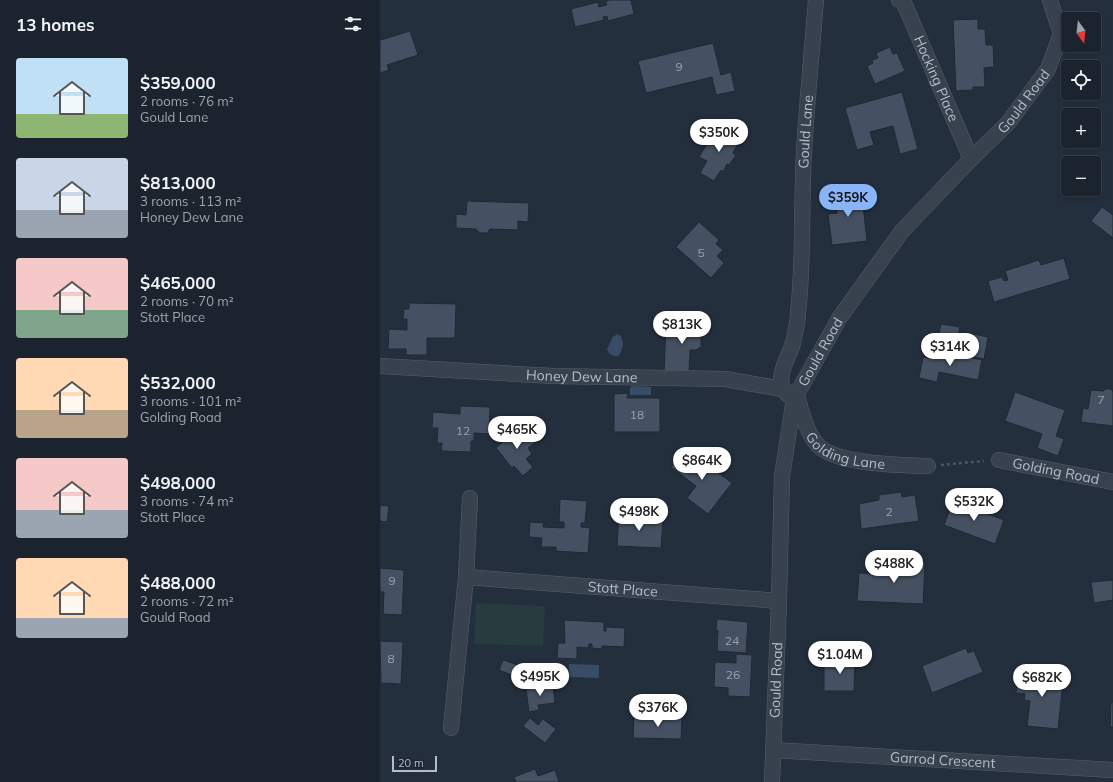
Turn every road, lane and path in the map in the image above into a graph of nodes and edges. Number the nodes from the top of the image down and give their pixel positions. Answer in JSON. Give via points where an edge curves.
{"nodes":[{"id":1,"x":816,"y":0,"type":"edge"},
{"id":2,"x":900,"y":0,"type":"edge"},
{"id":3,"x":1050,"y":0,"type":"edge"},
{"id":4,"x":971,"y":159,"type":"junction"},
{"id":5,"x":380,"y":366,"type":"edge"},
{"id":6,"x":791,"y":393,"type":"junction"},
{"id":7,"x":999,"y":460,"type":"joint"},
{"id":8,"x":928,"y":466,"type":"joint"},
{"id":9,"x":1113,"y":482,"type":"edge"},
{"id":10,"x":470,"y":498,"type":"dead end"},
{"id":11,"x":466,"y":577,"type":"junction"},
{"id":12,"x":779,"y":601,"type":"junction"},
{"id":13,"x":451,"y":728,"type":"dead end"},
{"id":14,"x":773,"y":750,"type":"junction"},
{"id":15,"x":1106,"y":774,"type":"edge"},
{"id":16,"x":772,"y":782,"type":"edge"}],
"edges":[{"from":1,"to":6,"type":"street","name":"Gould Lane","via":[[804,152],[798,314],[781,376]]},
{"from":2,"to":4,"type":"street","name":"Hocking Place","via":[[904,3]]},
{"from":3,"to":4,"type":"street","name":"Gould Road","via":[[1061,34],[1048,69],[1008,123]]},
{"from":4,"to":6,"type":"street","name":"Gould Road","via":[[902,231],[840,317]]},
{"from":5,"to":6,"type":"street","name":"Honey Dew Lane","via":[[553,376],[725,379]]},
{"from":6,"to":8,"type":"street","name":"Golding Lane","via":[[817,445],[841,459]]},
{"from":6,"to":12,"type":"street","name":"Gould Road","via":[[782,476]]},
{"from":7,"to":8,"type":"path"},
{"from":7,"to":9,"type":"street","name":"Golding Road"},
{"from":10,"to":11,"type":"street"},
{"from":11,"to":12,"type":"street","name":"Stott Place"},
{"from":11,"to":13,"type":"street"},
{"from":12,"to":14,"type":"street","name":"Gould Road"},
{"from":14,"to":15,"type":"street","name":"Garrod Crescent"},
{"from":14,"to":16,"type":"street","name":"Gould Road"}]}
